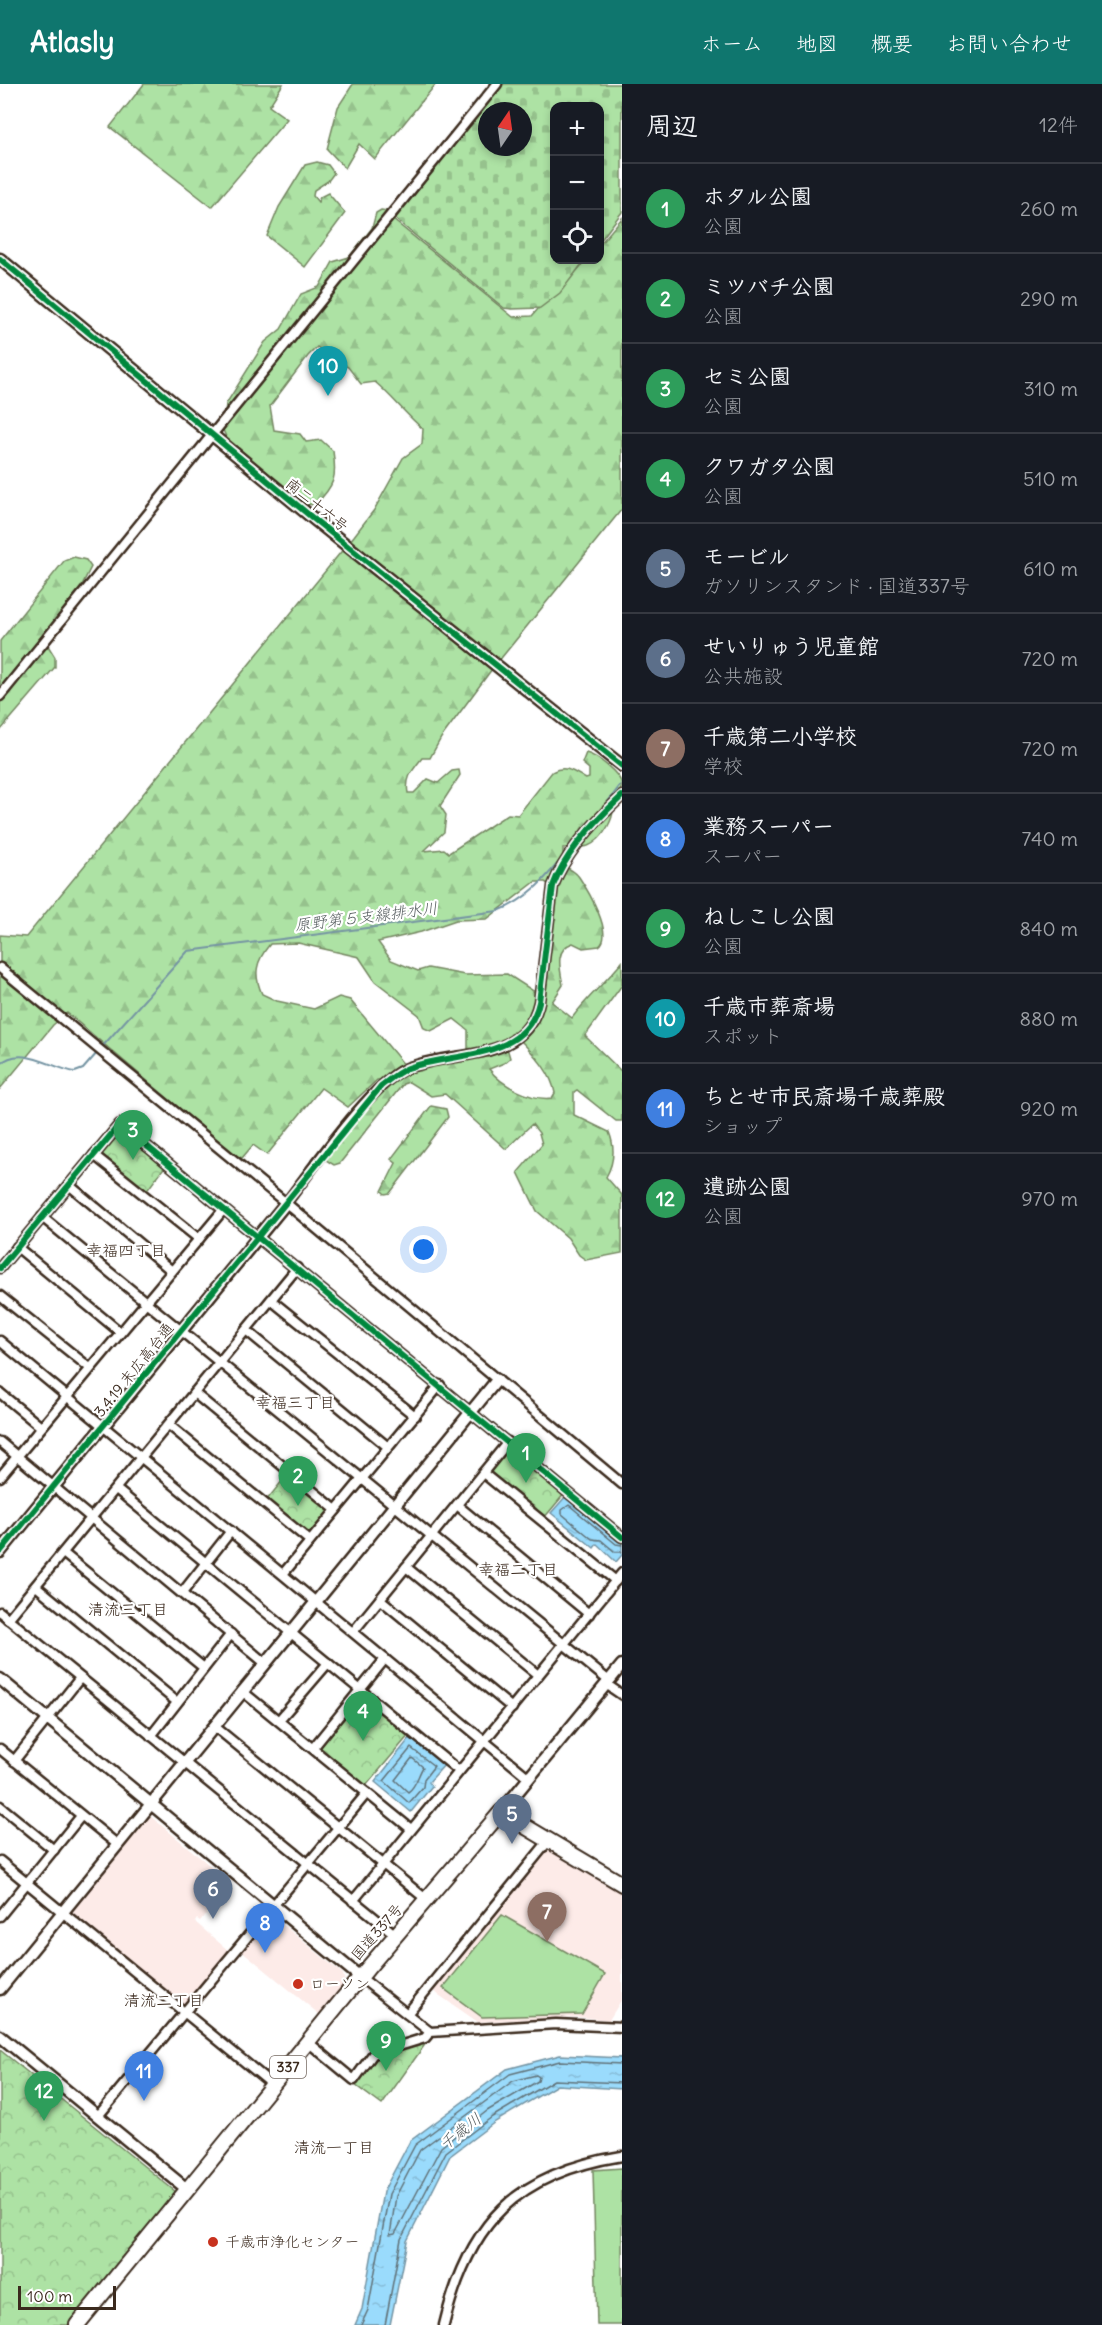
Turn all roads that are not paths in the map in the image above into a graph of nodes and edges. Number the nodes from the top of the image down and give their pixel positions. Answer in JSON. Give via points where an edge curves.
{"nodes":[{"id":1,"x":497,"y":84,"type":"edge"},
{"id":2,"x":0,"y":259,"type":"edge"},
{"id":3,"x":211,"y":433,"type":"junction"},
{"id":4,"x":0,"y":696,"type":"edge"},
{"id":5,"x":622,"y":766,"type":"edge"},
{"id":6,"x":622,"y":796,"type":"edge"},
{"id":7,"x":0,"y":968,"type":"edge"},
{"id":8,"x":94,"y":1155,"type":"junction"},
{"id":9,"x":69,"y":1185,"type":"junction"},
{"id":10,"x":286,"y":1203,"type":"junction"},
{"id":11,"x":224,"y":1209,"type":"junction"},
{"id":12,"x":42,"y":1217,"type":"junction"},
{"id":13,"x":259,"y":1237,"type":"junction"},
{"id":14,"x":199,"y":1239,"type":"junction"},
{"id":15,"x":17,"y":1247,"type":"junction"},
{"id":16,"x":0,"y":1268,"type":"edge"},
{"id":17,"x":297,"y":1268,"type":"junction"},
{"id":18,"x":172,"y":1271,"type":"junction"},
{"id":19,"x":0,"y":1296,"type":"edge"},
{"id":20,"x":147,"y":1300,"type":"junction"},
{"id":21,"x":271,"y":1300,"type":"junction"},
{"id":22,"x":182,"y":1330,"type":"junction"},
{"id":23,"x":246,"y":1330,"type":"junction"},
{"id":24,"x":120,"y":1332,"type":"junction"},
{"id":25,"x":0,"y":1341,"type":"edge"},
{"id":26,"x":220,"y":1361,"type":"junction"},
{"id":27,"x":90,"y":1368,"type":"junction"},
{"id":28,"x":497,"y":1380,"type":"junction"},
{"id":29,"x":440,"y":1385,"type":"junction"},
{"id":30,"x":0,"y":1393,"type":"edge"},
{"id":31,"x":194,"y":1393,"type":"junction"},
{"id":32,"x":68,"y":1395,"type":"junction"},
{"id":33,"x":472,"y":1412,"type":"junction"},
{"id":34,"x":415,"y":1416,"type":"junction"},
{"id":35,"x":169,"y":1425,"type":"junction"},
{"id":36,"x":104,"y":1426,"type":"junction"},
{"id":37,"x":41,"y":1427,"type":"junction"},
{"id":38,"x":0,"y":1442,"type":"edge"},
{"id":39,"x":508,"y":1442,"type":"junction"},
{"id":40,"x":388,"y":1447,"type":"junction"},
{"id":41,"x":17,"y":1456,"type":"junction"},
{"id":42,"x":142,"y":1457,"type":"junction"},
{"id":43,"x":483,"y":1473,"type":"junction"},
{"id":44,"x":0,"y":1477,"type":"edge"},
{"id":45,"x":361,"y":1479,"type":"junction"},
{"id":46,"x":622,"y":1484,"type":"edge"},
{"id":47,"x":55,"y":1486,"type":"junction"},
{"id":48,"x":116,"y":1489,"type":"junction"},
{"id":49,"x":457,"y":1505,"type":"junction"},
{"id":50,"x":394,"y":1506,"type":"junction"},
{"id":51,"x":336,"y":1510,"type":"junction"},
{"id":52,"x":93,"y":1518,"type":"junction"},
{"id":53,"x":231,"y":1531,"type":"junction"},
{"id":54,"x":431,"y":1537,"type":"junction"},
{"id":55,"x":622,"y":1537,"type":"edge"},
{"id":56,"x":310,"y":1541,"type":"junction"},
{"id":57,"x":0,"y":1552,"type":"edge"},
{"id":58,"x":63,"y":1553,"type":"junction"},
{"id":59,"x":206,"y":1563,"type":"junction"},
{"id":60,"x":406,"y":1567,"type":"junction"},
{"id":61,"x":283,"y":1574,"type":"junction"},
{"id":62,"x":619,"y":1577,"type":"edge"},
{"id":63,"x":36,"y":1586,"type":"junction"},
{"id":64,"x":182,"y":1593,"type":"junction"},
{"id":65,"x":380,"y":1599,"type":"junction"},
{"id":66,"x":315,"y":1602,"type":"junction"},
{"id":67,"x":0,"y":1612,"type":"edge"},
{"id":68,"x":589,"y":1614,"type":"junction"},
{"id":69,"x":8,"y":1619,"type":"junction"},
{"id":70,"x":291,"y":1632,"type":"junction"},
{"id":71,"x":353,"y":1632,"type":"junction"},
{"id":72,"x":231,"y":1634,"type":"junction"},
{"id":73,"x":563,"y":1645,"type":"junction"},
{"id":74,"x":385,"y":1659,"type":"junction"},
{"id":75,"x":265,"y":1663,"type":"junction"},
{"id":76,"x":328,"y":1663,"type":"junction"},
{"id":77,"x":622,"y":1665,"type":"edge"},
{"id":78,"x":204,"y":1668,"type":"junction"},
{"id":79,"x":538,"y":1675,"type":"junction"},
{"id":80,"x":80,"y":1678,"type":"junction"},
{"id":81,"x":0,"y":1679,"type":"edge"},
{"id":82,"x":608,"y":1683,"type":"junction"},
{"id":83,"x":360,"y":1690,"type":"junction"},
{"id":84,"x":242,"y":1691,"type":"junction"},
{"id":85,"x":622,"y":1695,"type":"edge"},
{"id":86,"x":177,"y":1702,"type":"junction"},
{"id":87,"x":512,"y":1708,"type":"junction"},
{"id":88,"x":47,"y":1718,"type":"junction"},
{"id":89,"x":279,"y":1720,"type":"junction"},
{"id":90,"x":214,"y":1726,"type":"junction"},
{"id":91,"x":151,"y":1736,"type":"junction"},
{"id":92,"x":485,"y":1740,"type":"junction"},
{"id":93,"x":313,"y":1748,"type":"junction"},
{"id":94,"x":0,"y":1749,"type":"edge"},
{"id":95,"x":14,"y":1761,"type":"junction"},
{"id":96,"x":184,"y":1762,"type":"junction"},
{"id":97,"x":459,"y":1771,"type":"junction"},
{"id":98,"x":529,"y":1778,"type":"junction"},
{"id":99,"x":367,"y":1793,"type":"junction"},
{"id":100,"x":152,"y":1804,"type":"junction"},
{"id":101,"x":0,"y":1806,"type":"edge"},
{"id":102,"x":501,"y":1812,"type":"junction"},
{"id":103,"x":81,"y":1816,"type":"junction"},
{"id":104,"x":338,"y":1828,"type":"junction"},
{"id":105,"x":411,"y":1829,"type":"junction"},
{"id":106,"x":550,"y":1839,"type":"junction"},
{"id":107,"x":118,"y":1845,"type":"junction"},
{"id":108,"x":54,"y":1850,"type":"junction"},
{"id":109,"x":0,"y":1861,"type":"edge"},
{"id":110,"x":382,"y":1864,"type":"junction"},
{"id":111,"x":309,"y":1865,"type":"junction"},
{"id":112,"x":27,"y":1883,"type":"junction"},
{"id":113,"x":622,"y":1884,"type":"edge"},
{"id":114,"x":427,"y":1900,"type":"junction"},
{"id":115,"x":353,"y":1901,"type":"junction"},
{"id":116,"x":273,"y":1905,"type":"junction"},
{"id":117,"x":63,"y":1912,"type":"junction"},
{"id":118,"x":0,"y":1916,"type":"edge"},
{"id":119,"x":397,"y":1936,"type":"junction"},
{"id":120,"x":360,"y":1977,"type":"junction"},
{"id":121,"x":0,"y":1989,"type":"edge"},
{"id":122,"x":184,"y":2013,"type":"junction"},
{"id":123,"x":407,"y":2014,"type":"junction"},
{"id":124,"x":622,"y":2027,"type":"edge"},
{"id":125,"x":430,"y":2032,"type":"junction"},
{"id":126,"x":0,"y":2036,"type":"edge"},
{"id":127,"x":308,"y":2042,"type":"junction"},
{"id":128,"x":273,"y":2085,"type":"junction"},
{"id":129,"x":98,"y":2116,"type":"junction"},
{"id":130,"x":622,"y":2156,"type":"edge"},
{"id":131,"x":188,"y":2190,"type":"junction"},
{"id":132,"x":78,"y":2325,"type":"edge"},
{"id":133,"x":444,"y":2325,"type":"edge"}],
"edges":[{"from":1,"to":3,"type":"street"},
{"from":2,"to":3,"type":"street","name":"南二十六号"},
{"from":3,"to":4,"type":"street"},
{"from":3,"to":5,"type":"street","name":"南二十六号"},
{"from":6,"to":10,"type":"street","via":[[608,807],[559,870],[535,1018],[525,1031],[506,1046],[409,1068],[381,1086]]},
{"from":7,"to":10,"type":"street"},
{"from":8,"to":9,"type":"street"},
{"from":8,"to":11,"type":"street","via":[[120,1124]]},
{"from":8,"to":14,"type":"street"},
{"from":9,"to":12,"type":"street"},
{"from":9,"to":18,"type":"street"},
{"from":10,"to":13,"type":"street","name":"3.4.19 末広高台通"},
{"from":10,"to":28,"type":"street"},
{"from":11,"to":13,"type":"street"},
{"from":11,"to":14,"type":"street"},
{"from":12,"to":15,"type":"street"},
{"from":12,"to":20,"type":"street"},
{"from":13,"to":17,"type":"street"},
{"from":13,"to":22,"type":"street","name":"3.4.19 末広高台通"},
{"from":14,"to":18,"type":"street"},
{"from":15,"to":16,"type":"street"},
{"from":15,"to":24,"type":"street"},
{"from":17,"to":21,"type":"street"},
{"from":17,"to":29,"type":"street"},
{"from":18,"to":20,"type":"street"},
{"from":19,"to":27,"type":"street"},
{"from":20,"to":22,"type":"street"},
{"from":20,"to":24,"type":"street"},
{"from":21,"to":23,"type":"street"},
{"from":21,"to":34,"type":"street"},
{"from":22,"to":26,"type":"street"},
{"from":22,"to":36,"type":"street","name":"3.4.19 末広高台通"},
{"from":23,"to":26,"type":"street"},
{"from":23,"to":40,"type":"street"},
{"from":24,"to":27,"type":"street"},
{"from":25,"to":32,"type":"street"},
{"from":26,"to":31,"type":"street"},
{"from":26,"to":45,"type":"street"},
{"from":27,"to":32,"type":"street"},
{"from":28,"to":33,"type":"street"},
{"from":28,"to":46,"type":"street"},
{"from":29,"to":33,"type":"street"},
{"from":29,"to":34,"type":"street"},
{"from":30,"to":37,"type":"street"},
{"from":31,"to":35,"type":"street"},
{"from":31,"to":51,"type":"street"},
{"from":32,"to":36,"type":"street"},
{"from":32,"to":37,"type":"street"},
{"from":33,"to":39,"type":"street"},
{"from":33,"to":50,"type":"street"},
{"from":34,"to":40,"type":"street"},
{"from":35,"to":42,"type":"street"},
{"from":35,"to":56,"type":"street"},
{"from":36,"to":42,"type":"street"},
{"from":36,"to":47,"type":"street","name":"3.4.19 末広高台通"},
{"from":37,"to":41,"type":"street"},
{"from":38,"to":41,"type":"street"},
{"from":39,"to":43,"type":"street"},
{"from":39,"to":55,"type":"street"},
{"from":40,"to":45,"type":"street"},
{"from":41,"to":44,"type":"street"},
{"from":41,"to":47,"type":"street"},
{"from":42,"to":48,"type":"street"},
{"from":42,"to":53,"type":"street"},
{"from":43,"to":49,"type":"street"},
{"from":43,"to":62,"type":"street"},
{"from":45,"to":50,"type":"street"},
{"from":45,"to":51,"type":"street"},
{"from":47,"to":52,"type":"street"},
{"from":47,"to":57,"type":"street","name":"3.4.19 末広高台通"},
{"from":48,"to":52,"type":"street"},
{"from":48,"to":59,"type":"street"},
{"from":49,"to":54,"type":"street"},
{"from":49,"to":68,"type":"street"},
{"from":50,"to":54,"type":"street"},
{"from":50,"to":66,"type":"street"},
{"from":51,"to":56,"type":"street"},
{"from":52,"to":58,"type":"street"},
{"from":52,"to":64,"type":"street"},
{"from":53,"to":59,"type":"street"},
{"from":53,"to":61,"type":"street"},
{"from":54,"to":60,"type":"street"},
{"from":54,"to":73,"type":"street"},
{"from":56,"to":61,"type":"street"},
{"from":58,"to":63,"type":"street"},
{"from":58,"to":78,"type":"street"},
{"from":59,"to":64,"type":"street"},
{"from":59,"to":70,"type":"street"},
{"from":60,"to":65,"type":"street"},
{"from":60,"to":79,"type":"street"},
{"from":61,"to":66,"type":"street"},
{"from":62,"to":68,"type":"street"},
{"from":63,"to":69,"type":"street"},
{"from":63,"to":86,"type":"street"},
{"from":64,"to":72,"type":"street"},
{"from":65,"to":71,"type":"street"},
{"from":65,"to":87,"type":"street"},
{"from":66,"to":70,"type":"street"},
{"from":66,"to":71,"type":"street"},
{"from":67,"to":69,"type":"street"},
{"from":68,"to":73,"type":"street"},
{"from":69,"to":80,"type":"street"},
{"from":70,"to":75,"type":"street"},
{"from":70,"to":76,"type":"street"},
{"from":71,"to":74,"type":"street"},
{"from":72,"to":75,"type":"street"},
{"from":72,"to":78,"type":"street"},
{"from":73,"to":79,"type":"street"},
{"from":73,"to":82,"type":"street"},
{"from":74,"to":83,"type":"street"},
{"from":74,"to":92,"type":"street"},
{"from":75,"to":84,"type":"street"},
{"from":76,"to":83,"type":"street"},
{"from":76,"to":89,"type":"street"},
{"from":77,"to":82,"type":"street"},
{"from":78,"to":86,"type":"street"},
{"from":79,"to":87,"type":"street"},
{"from":80,"to":88,"type":"street"},
{"from":80,"to":91,"type":"street"},
{"from":81,"to":88,"type":"street"},
{"from":82,"to":85,"type":"street"},
{"from":82,"to":98,"type":"street"},
{"from":83,"to":93,"type":"street"},
{"from":83,"to":97,"type":"street"},
{"from":84,"to":89,"type":"street"},
{"from":84,"to":90,"type":"street"},
{"from":86,"to":91,"type":"street"},
{"from":87,"to":92,"type":"street"},
{"from":88,"to":95,"type":"street"},
{"from":88,"to":100,"type":"street"},
{"from":89,"to":93,"type":"street"},
{"from":90,"to":96,"type":"street"},
{"from":90,"to":104,"type":"street"},
{"from":91,"to":96,"type":"street"},
{"from":92,"to":97,"type":"street"},
{"from":92,"to":98,"type":"street"},
{"from":93,"to":99,"type":"street"},
{"from":94,"to":95,"type":"street"},
{"from":95,"to":103,"type":"street"},
{"from":96,"to":100,"type":"street"},
{"from":96,"to":111,"type":"street"},
{"from":97,"to":105,"type":"street"},
{"from":98,"to":102,"type":"street"},
{"from":99,"to":104,"type":"street"},
{"from":99,"to":105,"type":"street"},
{"from":100,"to":107,"type":"street"},
{"from":100,"to":116,"type":"street"},
{"from":101,"to":108,"type":"street"},
{"from":102,"to":106,"type":"highway"},
{"from":102,"to":114,"type":"highway","name":"国道337号","number":"337"},
{"from":103,"to":107,"type":"street"},
{"from":103,"to":108,"type":"street"},
{"from":104,"to":110,"type":"street"},
{"from":104,"to":111,"type":"street"},
{"from":105,"to":110,"type":"street"},
{"from":106,"to":113,"type":"highway"},
{"from":106,"to":123,"type":"street"},
{"from":107,"to":117,"type":"street"},
{"from":108,"to":112,"type":"street"},
{"from":109,"to":112,"type":"street"},
{"from":110,"to":114,"type":"street"},
{"from":110,"to":115,"type":"street"},
{"from":111,"to":115,"type":"street"},
{"from":111,"to":116,"type":"street"},
{"from":112,"to":117,"type":"street"},
{"from":112,"to":118,"type":"street"},
{"from":114,"to":119,"type":"highway","name":"国道337号","number":"337"},
{"from":115,"to":119,"type":"street"},
{"from":116,"to":120,"type":"street"},
{"from":116,"to":122,"type":"street"},
{"from":117,"to":121,"type":"street"},
{"from":117,"to":122,"type":"street"},
{"from":119,"to":120,"type":"highway","name":"国道337号","number":"337"},
{"from":120,"to":123,"type":"street"},
{"from":120,"to":127,"type":"highway","name":"国道337号","number":"337"},
{"from":122,"to":128,"type":"street"},
{"from":122,"to":129,"type":"street"},
{"from":123,"to":125,"type":"street"},
{"from":124,"to":125,"type":"street","via":[[566,2023]]},
{"from":125,"to":127,"type":"street","via":[[425,2038],[373,2054],[354,2080]]},
{"from":126,"to":129,"type":"street"},
{"from":127,"to":128,"type":"highway","name":"国道337号","number":"337"},
{"from":128,"to":131,"type":"highway","name":"国道337号","number":"337"},
{"from":129,"to":131,"type":"street"},
{"from":130,"to":133,"type":"street","via":[[556,2173],[509,2199],[462,2266]]},
{"from":131,"to":132,"type":"highway","name":"国道337号","number":"337"}]}
